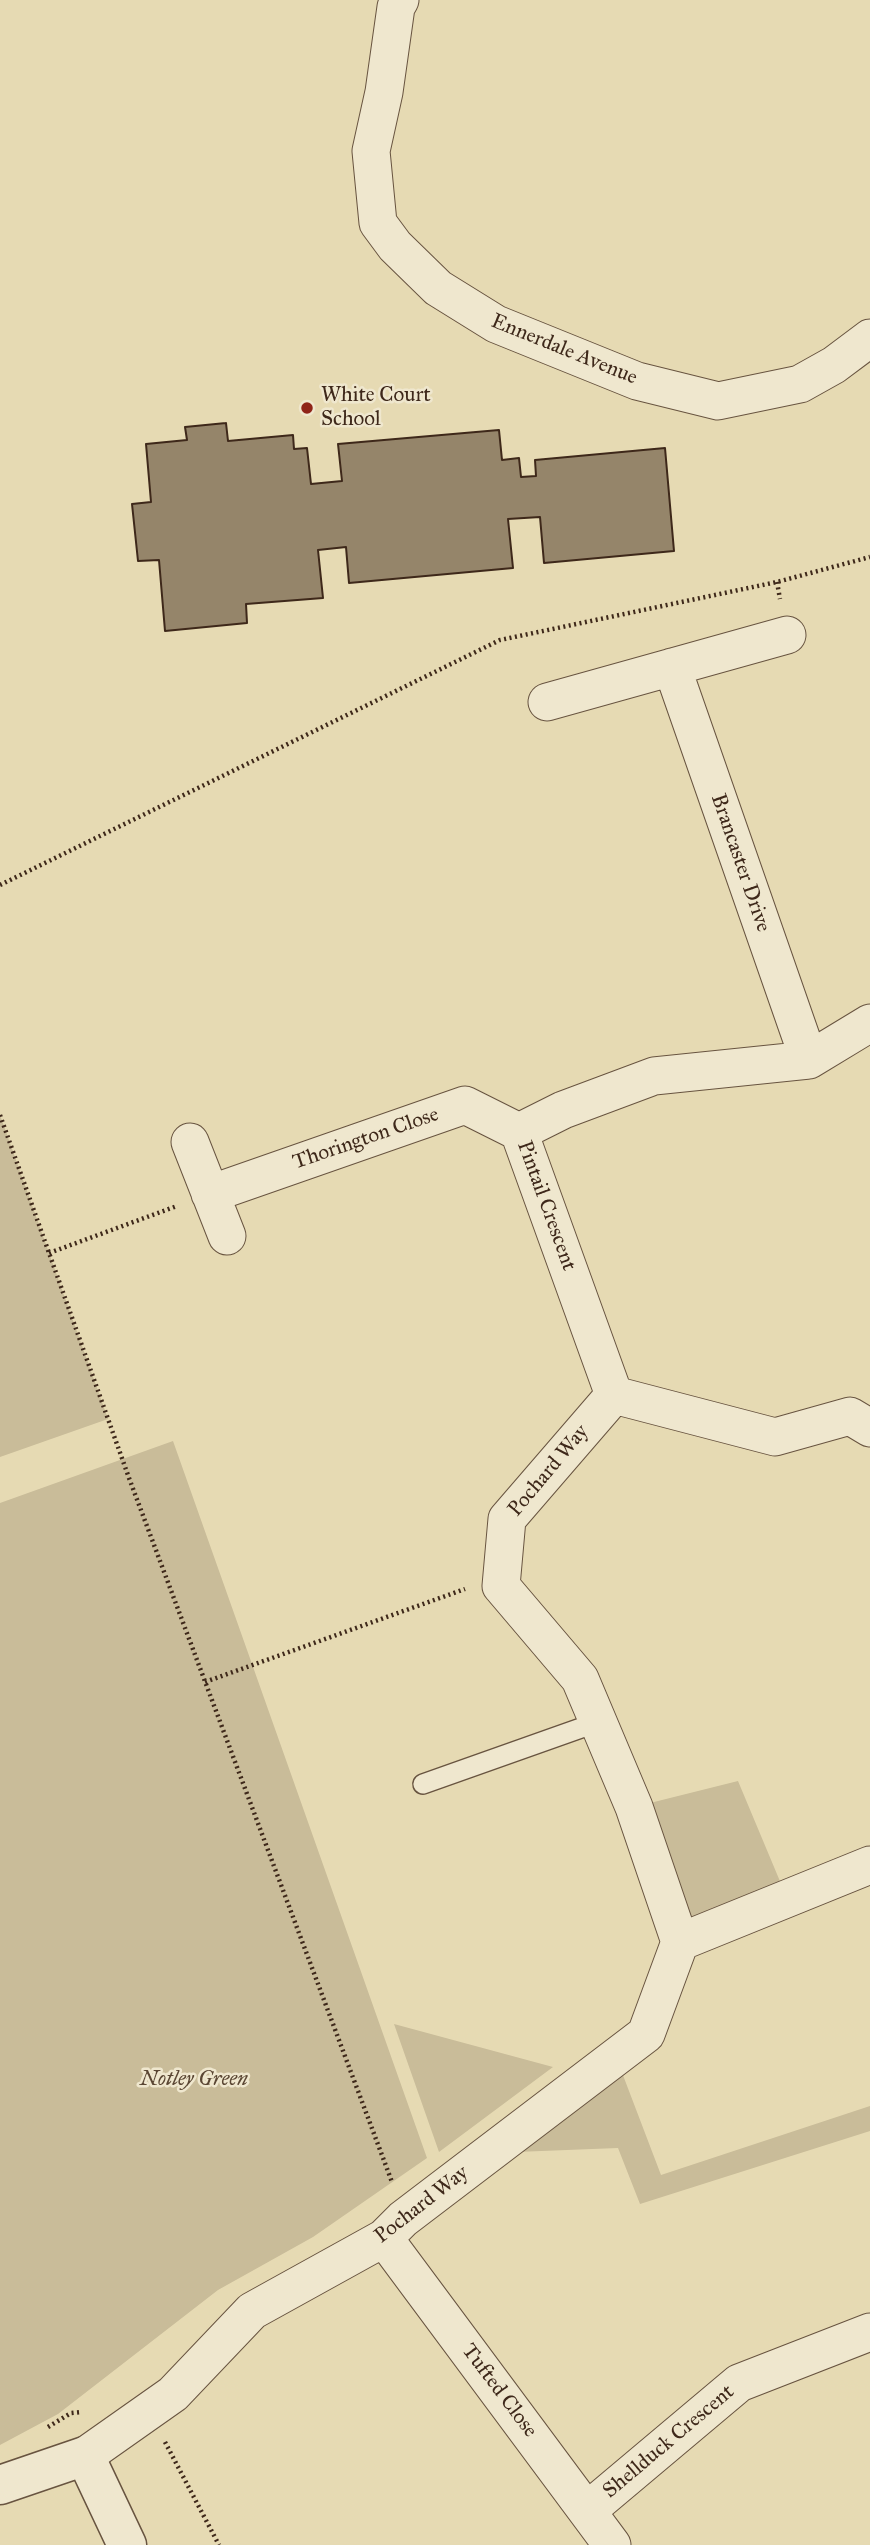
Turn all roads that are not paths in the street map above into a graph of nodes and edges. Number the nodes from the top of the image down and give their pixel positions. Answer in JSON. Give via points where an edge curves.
{"nodes":[{"id":1,"x":400,"y":0,"type":"edge"},
{"id":2,"x":870,"y":338,"type":"edge"},
{"id":3,"x":787,"y":635,"type":"dead end"},
{"id":4,"x":672,"y":667,"type":"junction"},
{"id":5,"x":547,"y":702,"type":"dead end"},
{"id":6,"x":870,"y":1023,"type":"edge"},
{"id":7,"x":809,"y":1060,"type":"junction"},
{"id":8,"x":519,"y":1132,"type":"junction"},
{"id":9,"x":190,"y":1142,"type":"dead end"},
{"id":10,"x":211,"y":1194,"type":"junction"},
{"id":11,"x":227,"y":1236,"type":"dead end"},
{"id":12,"x":614,"y":1395,"type":"junction"},
{"id":13,"x":870,"y":1428,"type":"edge"},
{"id":14,"x":598,"y":1722,"type":"junction"},
{"id":15,"x":423,"y":1784,"type":"dead end"},
{"id":16,"x":870,"y":1864,"type":"edge"},
{"id":17,"x":680,"y":1942,"type":"junction"},
{"id":18,"x":384,"y":2238,"type":"junction"},
{"id":19,"x":870,"y":2332,"type":"edge"},
{"id":20,"x":85,"y":2456,"type":"junction"},
{"id":21,"x":0,"y":2485,"type":"edge"},
{"id":22,"x":588,"y":2510,"type":"junction"},
{"id":23,"x":127,"y":2545,"type":"edge"},
{"id":24,"x":612,"y":2545,"type":"edge"}],
"edges":[{"from":1,"to":2,"type":"street","name":"Ennerdale Avenue","via":[[371,150],[379,223],[395,246],[438,288],[496,324],[624,376],[718,401],[800,384]]},
{"from":3,"to":4,"type":"street"},
{"from":4,"to":5,"type":"street"},
{"from":4,"to":7,"type":"street","name":"Brancaster Drive"},
{"from":6,"to":7,"type":"street","name":"Pintail Crescent"},
{"from":7,"to":8,"type":"street","name":"Pintail Crescent","via":[[654,1076]]},
{"from":8,"to":10,"type":"street","name":"Thorington Close","via":[[465,1105]]},
{"from":8,"to":12,"type":"street","name":"Pintail Crescent"},
{"from":9,"to":10,"type":"street"},
{"from":10,"to":11,"type":"street"},
{"from":12,"to":13,"type":"street","via":[[775,1437],[850,1416]]},
{"from":12,"to":14,"type":"street","name":"Pochard Way","via":[[507,1519],[501,1586],[580,1679]]},
{"from":14,"to":15,"type":"lane"},
{"from":14,"to":17,"type":"street","via":[[634,1807]]},
{"from":16,"to":17,"type":"street"},
{"from":17,"to":18,"type":"street","name":"Pochard Way","via":[[646,2034]]},
{"from":18,"to":20,"type":"street","name":"Pochard Way","via":[[252,2311],[173,2395]]},
{"from":18,"to":22,"type":"street","name":"Tufted Close"},
{"from":19,"to":22,"type":"street","name":"Shellduck Crescent","via":[[738,2383]]},
{"from":20,"to":21,"type":"street"},
{"from":20,"to":23,"type":"street"},
{"from":22,"to":24,"type":"street","name":"Tufted Close"}]}
